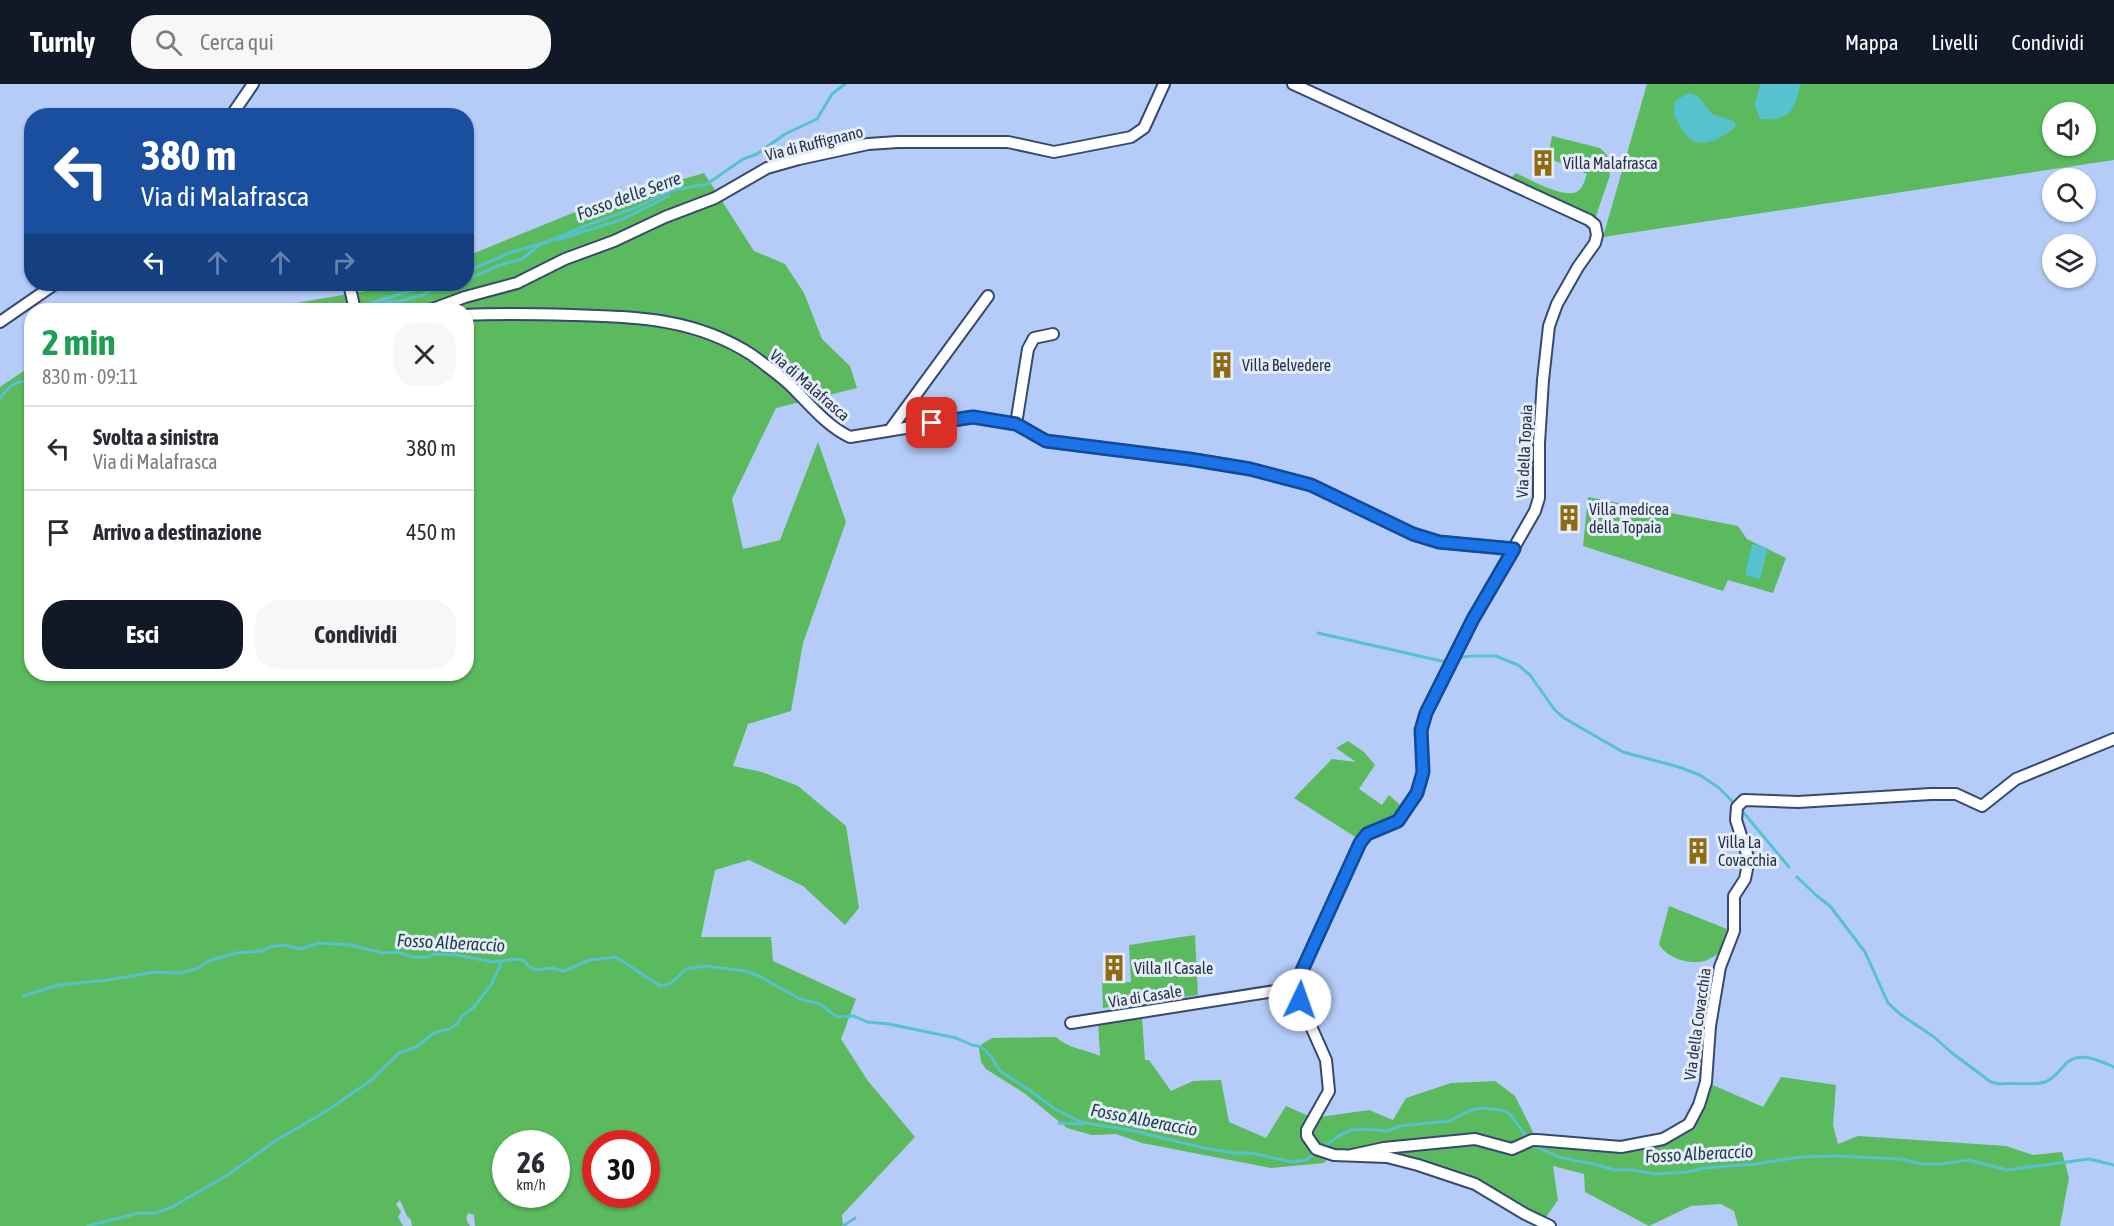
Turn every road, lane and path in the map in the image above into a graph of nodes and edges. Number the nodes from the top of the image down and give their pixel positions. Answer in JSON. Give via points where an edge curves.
{"nodes":[{"id":1,"x":253,"y":84,"type":"edge"},
{"id":2,"x":1164,"y":84,"type":"edge"},
{"id":3,"x":1293,"y":84,"type":"edge"},
{"id":4,"x":236,"y":108,"type":"edge"},
{"id":5,"x":45,"y":291,"type":"edge"},
{"id":6,"x":988,"y":296,"type":"dead end"},
{"id":7,"x":28,"y":303,"type":"edge"},
{"id":8,"x":449,"y":303,"type":"edge"},
{"id":9,"x":24,"y":305,"type":"edge"},
{"id":10,"x":474,"y":315,"type":"edge"},
{"id":11,"x":0,"y":322,"type":"edge"},
{"id":12,"x":1053,"y":334,"type":"dead end"},
{"id":13,"x":1016,"y":424,"type":"junction"},
{"id":14,"x":890,"y":430,"type":"junction"},
{"id":15,"x":1514,"y":549,"type":"junction"},
{"id":16,"x":2114,"y":740,"type":"edge"},
{"id":17,"x":1294,"y":988,"type":"junction"},
{"id":18,"x":1071,"y":1023,"type":"dead end"},
{"id":19,"x":1352,"y":1155,"type":"junction"},
{"id":20,"x":1550,"y":1226,"type":"edge"}],
"edges":[{"from":1,"to":4,"type":"street"},
{"from":2,"to":8,"type":"street","name":"Via di Ruffignano","via":[[1144,128],[1131,138],[1054,152],[1008,142],[888,142],[799,159],[767,168],[715,198],[565,259],[517,283]]},
{"from":3,"to":15,"type":"street","name":"Via della Topaia","via":[[1595,225],[1595,243],[1557,304],[1549,326],[1539,443],[1539,498]]},
{"from":5,"to":7,"type":"street"},
{"from":6,"to":14,"type":"street"},
{"from":9,"to":11,"type":"street"},
{"from":10,"to":14,"type":"street","name":"Via di Malafrasca","via":[[628,316],[695,328],[726,339],[754,357],[838,431],[850,437]]},
{"from":12,"to":13,"type":"street","via":[[1034,338],[1028,350]]},
{"from":13,"to":14,"type":"street","name":"Via di Malafrasca","via":[[973,417]]},
{"from":13,"to":15,"type":"street","name":"Via di Malafrasca","via":[[1046,441],[1260,472],[1311,485],[1413,534],[1439,542]]},
{"from":15,"to":17,"type":"street","name":"Via della Topaia","via":[[1473,619],[1426,713],[1421,730],[1423,772],[1417,793],[1398,821],[1367,834],[1360,843]]},
{"from":16,"to":19,"type":"street","name":"Via della Covacchia","via":[[2016,779],[1982,806],[1956,795],[1931,794],[1826,801],[1744,800],[1737,807],[1736,820],[1748,864],[1745,879],[1734,896],[1734,931],[1720,967],[1706,1082],[1689,1124],[1663,1139],[1621,1147],[1528,1142],[1512,1149],[1475,1139]]},
{"from":17,"to":18,"type":"street","name":"Via di Casale"},
{"from":17,"to":19,"type":"street","via":[[1329,1071],[1329,1091],[1307,1136],[1316,1149]]},
{"from":19,"to":20,"type":"street","via":[[1404,1161],[1474,1184]]}]}
